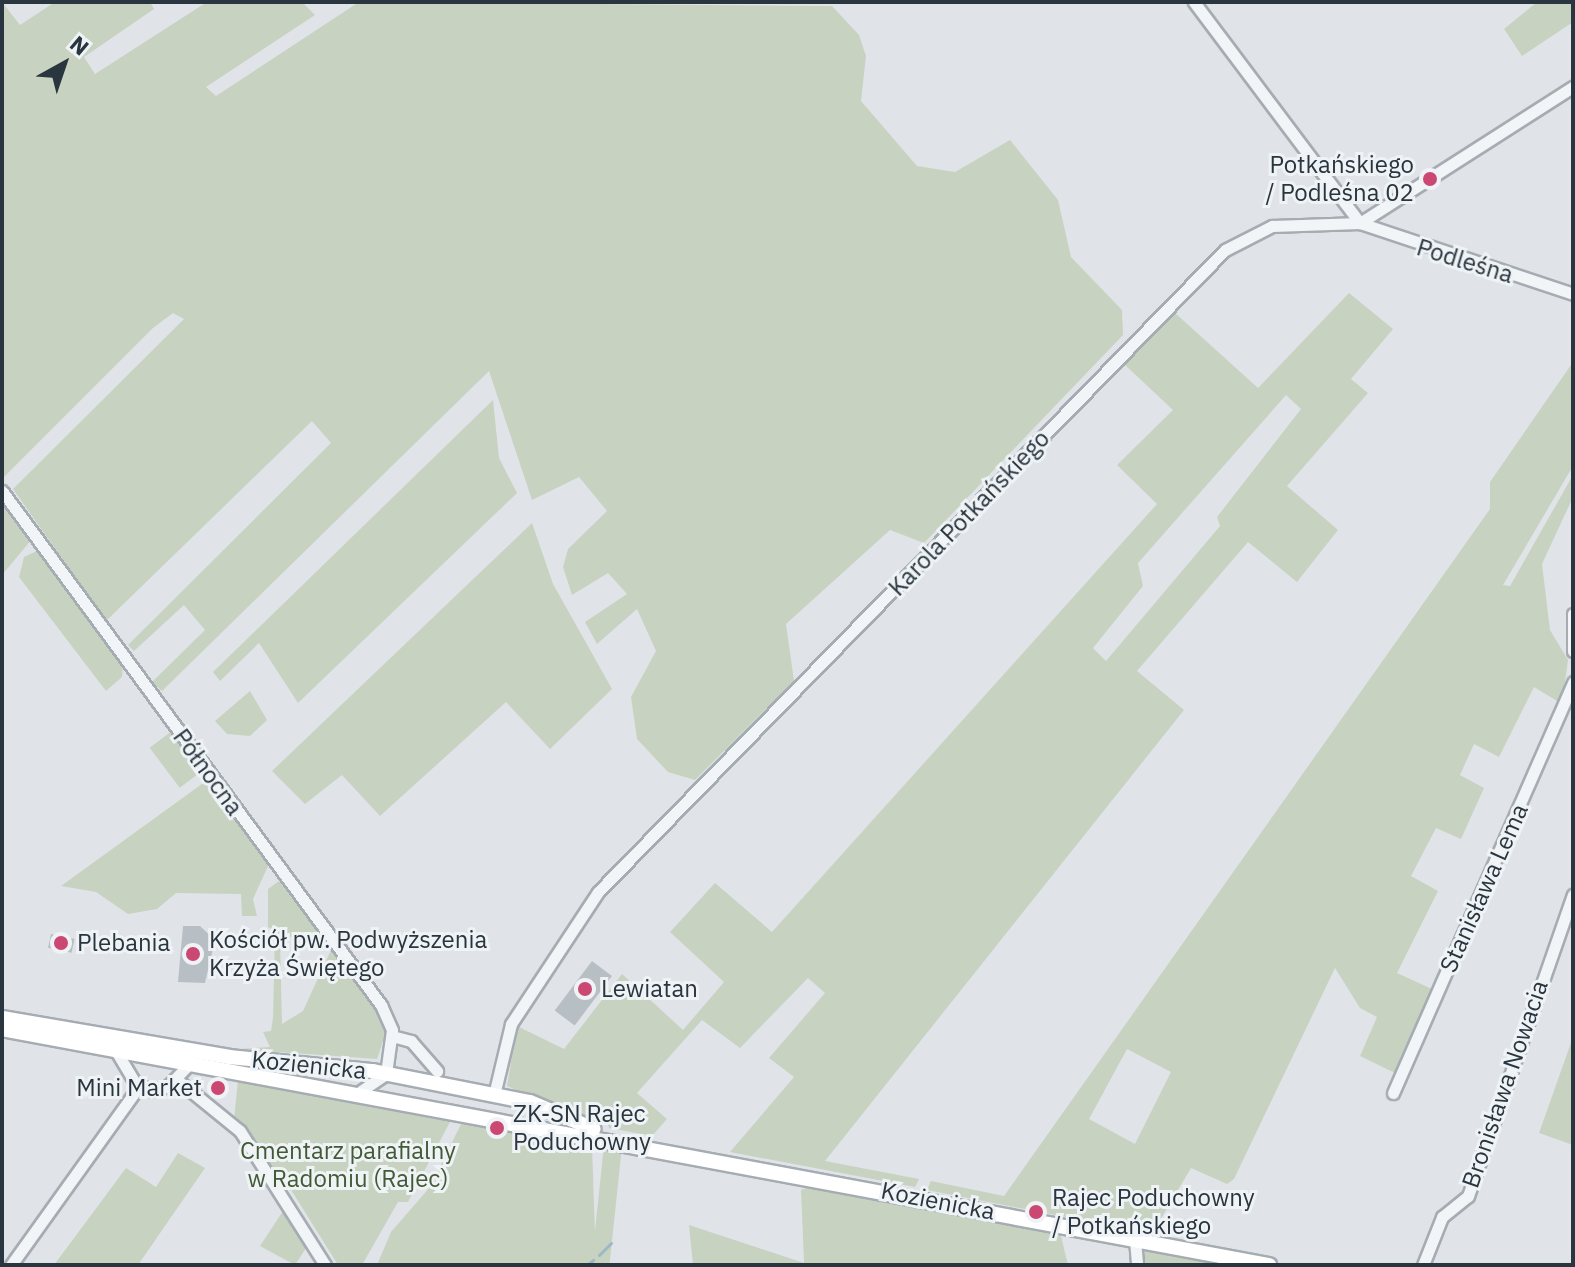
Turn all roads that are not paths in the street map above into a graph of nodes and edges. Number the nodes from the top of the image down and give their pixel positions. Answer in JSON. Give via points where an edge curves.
{"nodes":[{"id":1,"x":1194,"y":2,"type":"edge"},
{"id":2,"x":1573,"y":87,"type":"edge"},
{"id":3,"x":1360,"y":223,"type":"junction"},
{"id":4,"x":1573,"y":294,"type":"edge"},
{"id":5,"x":2,"y":491,"type":"edge"},
{"id":6,"x":1573,"y":614,"type":"edge"},
{"id":7,"x":1573,"y":651,"type":"edge"},
{"id":8,"x":1573,"y":682,"type":"edge"},
{"id":9,"x":1573,"y":895,"type":"edge"},
{"id":10,"x":2,"y":1018,"type":"edge"},
{"id":11,"x":2,"y":1029,"type":"edge"},
{"id":12,"x":392,"y":1036,"type":"junction"},
{"id":13,"x":153,"y":1046,"type":"junction"},
{"id":14,"x":133,"y":1059,"type":"junction"},
{"id":15,"x":191,"y":1062,"type":"junction"},
{"id":16,"x":383,"y":1069,"type":"junction"},
{"id":17,"x":437,"y":1071,"type":"dead end"},
{"id":18,"x":498,"y":1072,"type":"junction"},
{"id":19,"x":176,"y":1079,"type":"junction"},
{"id":20,"x":418,"y":1080,"type":"junction"},
{"id":21,"x":139,"y":1086,"type":"junction"},
{"id":22,"x":361,"y":1091,"type":"junction"},
{"id":23,"x":477,"y":1091,"type":"junction"},
{"id":24,"x":1393,"y":1093,"type":"dead end"},
{"id":25,"x":414,"y":1102,"type":"junction"},
{"id":26,"x":488,"y":1105,"type":"junction"},
{"id":27,"x":608,"y":1137,"type":"junction"},
{"id":28,"x":1135,"y":1240,"type":"junction"},
{"id":29,"x":11,"y":1265,"type":"edge"},
{"id":30,"x":325,"y":1265,"type":"edge"},
{"id":31,"x":1137,"y":1265,"type":"edge"},
{"id":32,"x":1269,"y":1265,"type":"edge"},
{"id":33,"x":1423,"y":1265,"type":"edge"}],
"edges":[{"from":1,"to":3,"type":"street"},
{"from":2,"to":3,"type":"street","name":"Karola Potkańskiego"},
{"from":3,"to":4,"type":"street","name":"Podleśna"},
{"from":3,"to":18,"type":"street","name":"Karola Potkańskiego","via":[[1263,228],[1215,259],[598,892],[511,1024]]},
{"from":5,"to":12,"type":"street","name":"Północna","via":[[381,1005]]},
{"from":6,"to":7,"type":"street"},
{"from":8,"to":24,"type":"street","name":"Stanisława Lema"},
{"from":9,"to":33,"type":"street","name":"Bronisława Nowacia","via":[[1468,1196],[1442,1217]]},
{"from":10,"to":13,"type":"main road","name":"Kozienicka"},
{"from":11,"to":14,"type":"main road","name":"Kozienicka"},
{"from":12,"to":16,"type":"street","name":"Północna"},
{"from":12,"to":17,"type":"street","via":[[411,1041]]},
{"from":13,"to":14,"type":"street"},
{"from":13,"to":16,"type":"main road","name":"Kozienicka"},
{"from":14,"to":15,"type":"main road","name":"Kozienicka"},
{"from":14,"to":21,"type":"street"},
{"from":15,"to":19,"type":"street"},
{"from":15,"to":22,"type":"main road","name":"Kozienicka"},
{"from":16,"to":20,"type":"main road","name":"Kozienicka"},
{"from":16,"to":22,"type":"street"},
{"from":18,"to":23,"type":"street"},
{"from":18,"to":26,"type":"street","name":"Karola Potkańskiego"},
{"from":19,"to":21,"type":"street","via":[[158,1090]]},
{"from":19,"to":30,"type":"street","via":[[240,1131]]},
{"from":20,"to":23,"type":"main road","name":"Kozienicka"},
{"from":20,"to":25,"type":"main road","via":[[408,1091]]},
{"from":21,"to":29,"type":"street"},
{"from":22,"to":25,"type":"main road","name":"Kozienicka"},
{"from":23,"to":26,"type":"main road"},
{"from":25,"to":26,"type":"main road","name":"Kozienicka"},
{"from":26,"to":27,"type":"main road","name":"Kozienicka"},
{"from":26,"to":27,"type":"main road","name":"Kozienicka","via":[[530,1102]]},
{"from":27,"to":28,"type":"main road","name":"Kozienicka"},
{"from":28,"to":31,"type":"street"},
{"from":28,"to":32,"type":"main road","name":"Kozienicka"}]}
